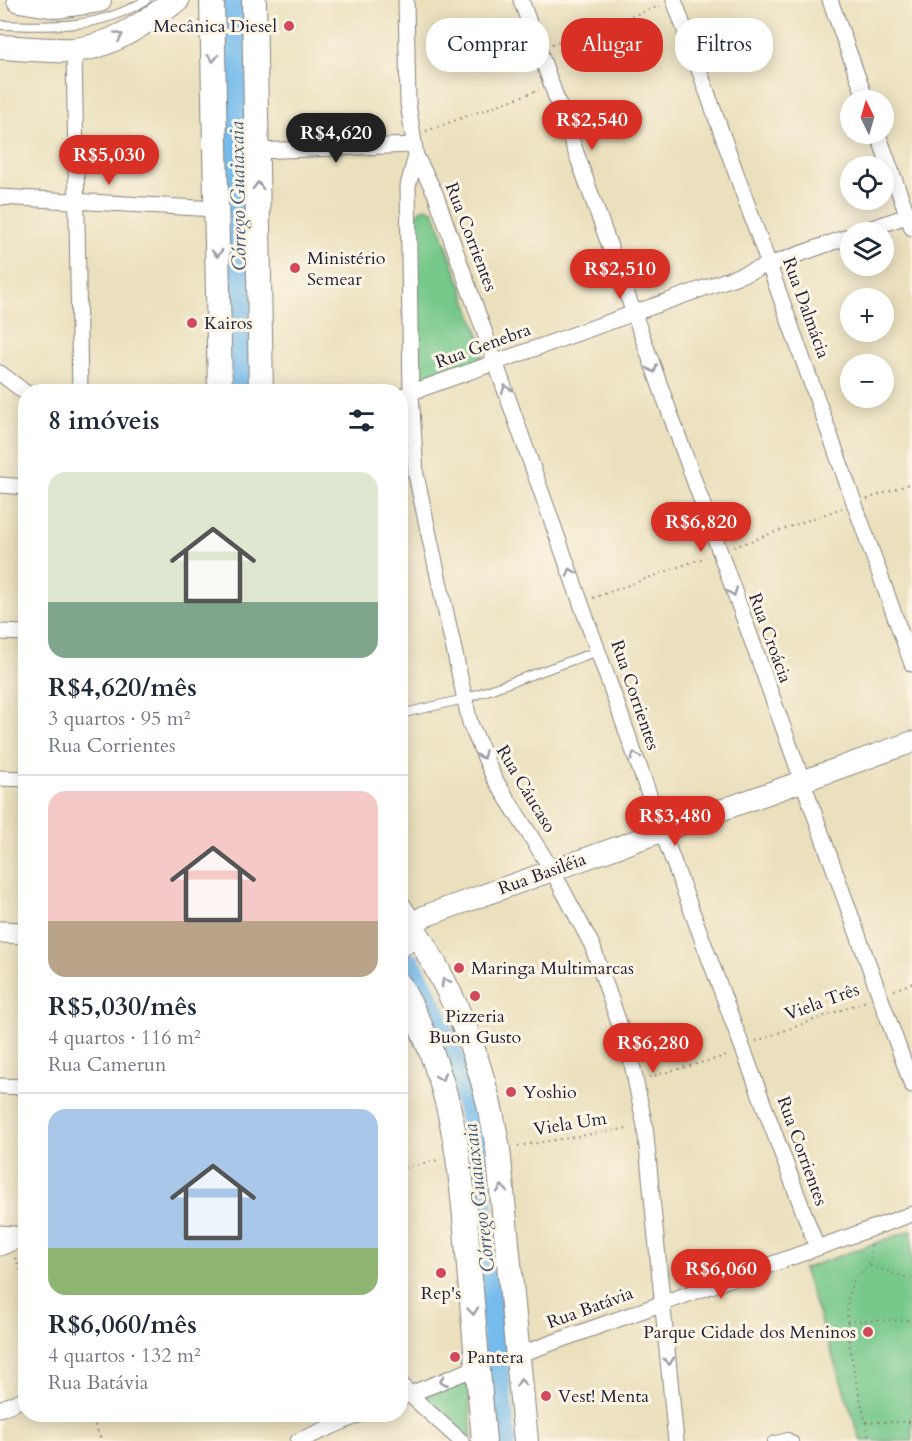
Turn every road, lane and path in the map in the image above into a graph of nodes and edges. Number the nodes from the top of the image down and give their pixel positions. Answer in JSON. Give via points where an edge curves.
{"nodes":[{"id":1,"x":19,"y":0,"type":"edge"},
{"id":2,"x":99,"y":0,"type":"edge"},
{"id":3,"x":146,"y":0,"type":"edge"},
{"id":4,"x":177,"y":0,"type":"edge"},
{"id":5,"x":212,"y":0,"type":"edge"},
{"id":6,"x":255,"y":0,"type":"edge"},
{"id":7,"x":406,"y":0,"type":"edge"},
{"id":8,"x":521,"y":0,"type":"edge"},
{"id":9,"x":674,"y":0,"type":"edge"},
{"id":10,"x":830,"y":0,"type":"edge"},
{"id":11,"x":527,"y":18,"type":"edge"},
{"id":12,"x":0,"y":25,"type":"edge"},
{"id":13,"x":549,"y":45,"type":"edge"},
{"id":14,"x":0,"y":47,"type":"edge"},
{"id":15,"x":74,"y":50,"type":"junction"},
{"id":16,"x":546,"y":72,"type":"edge"},
{"id":17,"x":551,"y":86,"type":"junction"},
{"id":18,"x":862,"y":90,"type":"edge"},
{"id":19,"x":882,"y":144,"type":"edge"},
{"id":20,"x":414,"y":146,"type":"junction"},
{"id":21,"x":257,"y":151,"type":"junction"},
{"id":22,"x":435,"y":193,"type":"junction"},
{"id":23,"x":0,"y":196,"type":"edge"},
{"id":24,"x":76,"y":201,"type":"junction"},
{"id":25,"x":216,"y":209,"type":"junction"},
{"id":26,"x":410,"y":214,"type":"junction"},
{"id":27,"x":911,"y":219,"type":"edge"},
{"id":28,"x":894,"y":223,"type":"edge"},
{"id":29,"x":840,"y":240,"type":"edge"},
{"id":30,"x":769,"y":265,"type":"junction"},
{"id":31,"x":633,"y":314,"type":"junction"},
{"id":32,"x":496,"y":362,"type":"junction"},
{"id":33,"x":0,"y":373,"type":"edge"},
{"id":34,"x":80,"y":384,"type":"edge"},
{"id":35,"x":220,"y":384,"type":"edge"},
{"id":36,"x":261,"y":384,"type":"edge"},
{"id":37,"x":406,"y":384,"type":"edge"},
{"id":38,"x":18,"y":387,"type":"edge"},
{"id":39,"x":408,"y":393,"type":"edge"},
{"id":40,"x":408,"y":410,"type":"edge"},
{"id":41,"x":912,"y":483,"type":"edge"},
{"id":42,"x":0,"y":485,"type":"edge"},
{"id":43,"x":18,"y":486,"type":"edge"},
{"id":44,"x":855,"y":503,"type":"junction"},
{"id":45,"x":0,"y":632,"type":"edge"},
{"id":46,"x":18,"y":633,"type":"edge"},
{"id":47,"x":598,"y":651,"type":"junction"},
{"id":48,"x":912,"y":664,"type":"edge"},
{"id":49,"x":464,"y":699,"type":"junction"},
{"id":50,"x":408,"y":712,"type":"edge"},
{"id":51,"x":912,"y":742,"type":"edge"},
{"id":52,"x":0,"y":778,"type":"edge"},
{"id":53,"x":18,"y":779,"type":"edge"},
{"id":54,"x":801,"y":782,"type":"junction"},
{"id":55,"x":662,"y":831,"type":"junction"},
{"id":56,"x":552,"y":870,"type":"junction"},
{"id":57,"x":408,"y":927,"type":"edge"},
{"id":58,"x":0,"y":932,"type":"edge"},
{"id":59,"x":18,"y":933,"type":"edge"},
{"id":60,"x":408,"y":934,"type":"edge"},
{"id":61,"x":912,"y":983,"type":"edge"},
{"id":62,"x":879,"y":996,"type":"junction"},
{"id":63,"x":408,"y":1003,"type":"edge"},
{"id":64,"x":743,"y":1049,"type":"junction"},
{"id":65,"x":637,"y":1080,"type":"junction"},
{"id":66,"x":912,"y":1085,"type":"edge"},
{"id":67,"x":0,"y":1086,"type":"edge"},
{"id":68,"x":18,"y":1087,"type":"edge"},
{"id":69,"x":645,"y":1126,"type":"junction"},
{"id":70,"x":498,"y":1149,"type":"junction"},
{"id":71,"x":460,"y":1155,"type":"junction"},
{"id":72,"x":408,"y":1167,"type":"edge"},
{"id":73,"x":912,"y":1214,"type":"edge"},
{"id":74,"x":868,"y":1229,"type":"junction"},
{"id":75,"x":18,"y":1238,"type":"edge"},
{"id":76,"x":3,"y":1242,"type":"edge"},
{"id":77,"x":817,"y":1248,"type":"junction"},
{"id":78,"x":870,"y":1266,"type":"junction"},
{"id":79,"x":18,"y":1269,"type":"edge"},
{"id":80,"x":912,"y":1279,"type":"edge"},
{"id":81,"x":663,"y":1303,"type":"junction"},
{"id":82,"x":912,"y":1320,"type":"edge"},
{"id":83,"x":847,"y":1321,"type":"junction"},
{"id":84,"x":518,"y":1355,"type":"junction"},
{"id":85,"x":478,"y":1367,"type":"junction"},
{"id":86,"x":408,"y":1389,"type":"edge"},
{"id":87,"x":408,"y":1395,"type":"edge"},
{"id":88,"x":18,"y":1401,"type":"edge"},
{"id":89,"x":0,"y":1409,"type":"edge"},
{"id":90,"x":94,"y":1422,"type":"edge"},
{"id":91,"x":342,"y":1422,"type":"edge"},
{"id":92,"x":866,"y":1422,"type":"junction"},
{"id":93,"x":912,"y":1422,"type":"edge"},
{"id":94,"x":102,"y":1441,"type":"edge"},
{"id":95,"x":298,"y":1441,"type":"edge"},
{"id":96,"x":461,"y":1441,"type":"edge"},
{"id":97,"x":484,"y":1441,"type":"edge"},
{"id":98,"x":526,"y":1441,"type":"edge"},
{"id":99,"x":676,"y":1441,"type":"edge"},
{"id":100,"x":771,"y":1441,"type":"edge"},
{"id":101,"x":794,"y":1441,"type":"edge"},
{"id":102,"x":870,"y":1441,"type":"edge"}],
"edges":[{"from":1,"to":2,"type":"main road","via":[[56,6]]},
{"from":3,"to":12,"type":"lane","via":[[116,16],[80,26]]},
{"from":15,"to":4,"type":"main road","one_way":true,"via":[[128,32]]},
{"from":5,"to":25,"type":"main road","one_way":true},
{"from":6,"to":21,"type":"main road"},
{"from":7,"to":20,"type":"street","name":"Rua Cáucaso"},
{"from":8,"to":11,"type":"street","name":"Rua Croácia"},
{"from":9,"to":13,"type":"path"},
{"from":9,"to":30,"type":"street","name":"Rua Dalmácia"},
{"from":10,"to":18,"type":"street"},
{"from":14,"to":15,"type":"main road"},
{"from":15,"to":24,"type":"street"},
{"from":16,"to":17,"type":"street","name":"Rua Croácia"},
{"from":17,"to":20,"type":"path"},
{"from":17,"to":31,"type":"street","name":"Rua Croácia"},
{"from":19,"to":27,"type":"street"},
{"from":20,"to":21,"type":"street"},
{"from":20,"to":22,"type":"street","name":"Rua Corrientes"},
{"from":20,"to":26,"type":"street","name":"Rua Cáucaso","via":[[409,174]]},
{"from":36,"to":21,"type":"main road","one_way":true},
{"from":22,"to":26,"type":"street","via":[[419,201]]},
{"from":22,"to":32,"type":"street","name":"Rua Corrientes"},
{"from":23,"to":24,"type":"street"},
{"from":24,"to":25,"type":"street"},
{"from":24,"to":34,"type":"street"},
{"from":25,"to":35,"type":"main road","one_way":true},
{"from":26,"to":37,"type":"street","name":"Rua Cáucaso"},
{"from":27,"to":28,"type":"street"},
{"from":29,"to":30,"type":"street","name":"Rua Genebra"},
{"from":30,"to":31,"type":"street","name":"Rua Genebra"},
{"from":30,"to":44,"type":"street","name":"Rua Dalmácia"},
{"from":31,"to":32,"type":"street","name":"Rua Genebra"},
{"from":31,"to":54,"type":"street","name":"Rua Croácia","one_way":true},
{"from":32,"to":39,"type":"street","name":"Rua Genebra"},
{"from":47,"to":32,"type":"street","name":"Rua Corrientes","one_way":true},
{"from":33,"to":38,"type":"street"},
{"from":40,"to":49,"type":"street","name":"Rua Cáucaso","via":[[419,500]]},
{"from":41,"to":44,"type":"path"},
{"from":42,"to":43,"type":"street"},
{"from":44,"to":48,"type":"street","name":"Rua Dalmácia"},
{"from":45,"to":46,"type":"street"},
{"from":47,"to":49,"type":"lane"},
{"from":55,"to":47,"type":"street","name":"Rua Corrientes","one_way":true},
{"from":49,"to":50,"type":"lane"},
{"from":49,"to":56,"type":"street","name":"Rua Cáucaso","one_way":true,"via":[[485,761]]},
{"from":51,"to":54,"type":"street","name":"Rua Basiléia"},
{"from":52,"to":53,"type":"street"},
{"from":54,"to":55,"type":"street","name":"Rua Basiléia"},
{"from":54,"to":62,"type":"street","name":"Rua Croácia"},
{"from":55,"to":56,"type":"street","name":"Rua Basiléia"},
{"from":55,"to":64,"type":"street","name":"Rua Corrientes"},
{"from":56,"to":57,"type":"street","name":"Rua Basiléia","via":[[425,916]]},
{"from":56,"to":65,"type":"street","name":"Rua Cáucaso","via":[[592,945]]},
{"from":58,"to":59,"type":"street"},
{"from":70,"to":60,"type":"main road","one_way":true,"via":[[490,1102],[471,1039],[449,989]]},
{"from":61,"to":62,"type":"path","name":"Viela Três"},
{"from":62,"to":64,"type":"path","name":"Viela Três"},
{"from":62,"to":66,"type":"street","name":"Rua Croácia"},
{"from":63,"to":71,"type":"main road","one_way":true,"via":[[436,1061]]},
{"from":64,"to":65,"type":"path","name":"Viela Três"},
{"from":64,"to":77,"type":"street","name":"Rua Corrientes"},
{"from":65,"to":69,"type":"street","name":"Rua Cáucaso"},
{"from":67,"to":68,"type":"street"},
{"from":69,"to":70,"type":"path","name":"Viela Um"},
{"from":69,"to":81,"type":"street","name":"Rua Cáucaso"},
{"from":84,"to":70,"type":"main road","one_way":true},
{"from":71,"to":72,"type":"path"},
{"from":71,"to":85,"type":"main road","one_way":true},
{"from":73,"to":74,"type":"street","name":"Rua Batávia"},
{"from":74,"to":77,"type":"street","name":"Rua Batávia"},
{"from":74,"to":78,"type":"path"},
{"from":75,"to":76,"type":"street"},
{"from":76,"to":79,"type":"path"},
{"from":77,"to":81,"type":"street","name":"Rua Batávia"},
{"from":78,"to":80,"type":"path"},
{"from":78,"to":83,"type":"path","via":[[851,1285]]},
{"from":81,"to":84,"type":"street","name":"Rua Batávia"},
{"from":81,"to":99,"type":"street","name":"Rua Cáucaso","one_way":true},
{"from":82,"to":83,"type":"path"},
{"from":83,"to":92,"type":"path"},
{"from":98,"to":84,"type":"main road","one_way":true},
{"from":85,"to":86,"type":"street","one_way":true},
{"from":85,"to":97,"type":"main road"},
{"from":87,"to":96,"type":"street"},
{"from":88,"to":89,"type":"street"},
{"from":90,"to":94,"type":"path"},
{"from":91,"to":95,"type":"street"},
{"from":92,"to":93,"type":"path"},
{"from":92,"to":102,"type":"path"},
{"from":100,"to":101,"type":"lane","via":[[788,1437]]}]}
